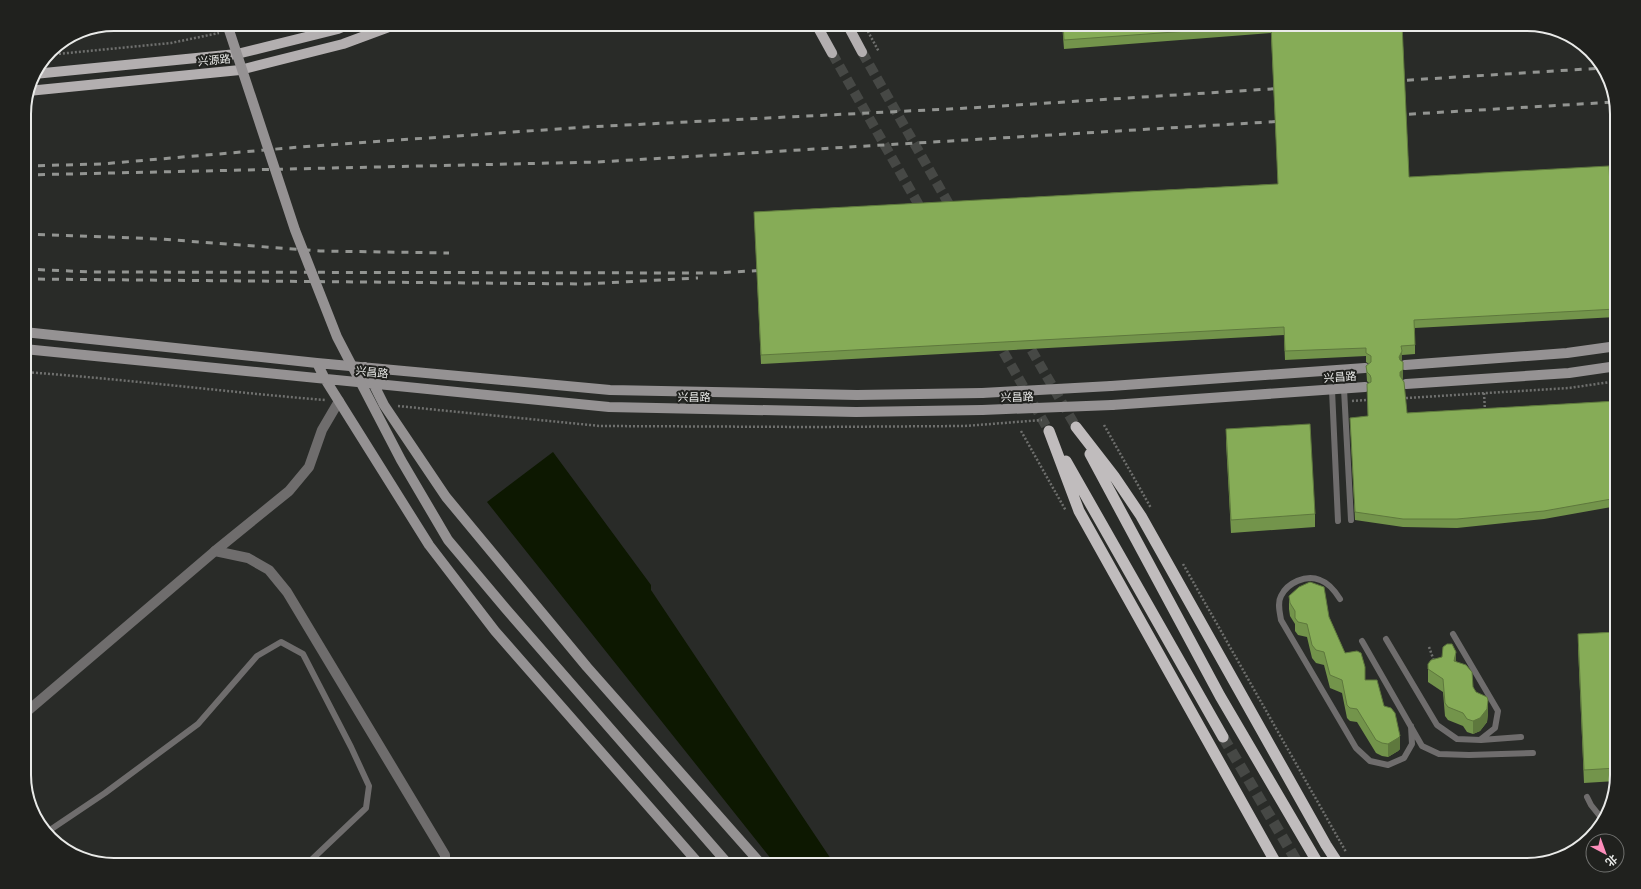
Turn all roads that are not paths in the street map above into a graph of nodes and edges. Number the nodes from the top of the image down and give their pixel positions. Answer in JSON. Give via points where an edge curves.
{"nodes":[{"id":1,"x":225,"y":31,"type":"edge"},
{"id":2,"x":326,"y":31,"type":"edge"},
{"id":3,"x":378,"y":31,"type":"edge"},
{"id":4,"x":820,"y":31,"type":"edge"},
{"id":5,"x":851,"y":31,"type":"edge"},
{"id":6,"x":862,"y":52,"type":"tunnel mouth"},
{"id":7,"x":832,"y":53,"type":"tunnel mouth"},
{"id":8,"x":41,"y":73,"type":"edge"},
{"id":9,"x":34,"y":90,"type":"edge"},
{"id":10,"x":31,"y":333,"type":"edge"},
{"id":11,"x":1610,"y":347,"type":"edge"},
{"id":12,"x":31,"y":350,"type":"edge"},
{"id":13,"x":317,"y":363,"type":"junction"},
{"id":14,"x":1405,"y":365,"type":"edge"},
{"id":15,"x":364,"y":367,"type":"junction"},
{"id":16,"x":1610,"y":367,"type":"edge"},
{"id":17,"x":1365,"y":368,"type":"edge"},
{"id":18,"x":325,"y":379,"type":"junction"},
{"id":19,"x":374,"y":384,"type":"junction"},
{"id":20,"x":1406,"y":384,"type":"edge"},
{"id":21,"x":1366,"y":387,"type":"edge"},
{"id":22,"x":1344,"y":389,"type":"junction"},
{"id":23,"x":1332,"y":390,"type":"junction"},
{"id":24,"x":339,"y":400,"type":"junction"},
{"id":25,"x":1351,"y":520,"type":"dead end"},
{"id":26,"x":1338,"y":521,"type":"dead end"},
{"id":27,"x":215,"y":551,"type":"junction"},
{"id":28,"x":1340,"y":598,"type":"dead end"},
{"id":29,"x":1454,"y":634,"type":"dead end"},
{"id":30,"x":1386,"y":639,"type":"dead end"},
{"id":31,"x":1362,"y":641,"type":"dead end"},
{"id":32,"x":31,"y":708,"type":"edge"},
{"id":33,"x":1411,"y":726,"type":"junction"},
{"id":34,"x":1223,"y":737,"type":"tunnel mouth"},
{"id":35,"x":1521,"y":737,"type":"dead end"},
{"id":36,"x":1481,"y":740,"type":"junction"},
{"id":37,"x":1533,"y":753,"type":"dead end"},
{"id":38,"x":1587,"y":797,"type":"dead end"},
{"id":39,"x":1599,"y":815,"type":"edge"},
{"id":40,"x":51,"y":829,"type":"edge"},
{"id":41,"x":313,"y":858,"type":"edge"},
{"id":42,"x":445,"y":858,"type":"edge"},
{"id":43,"x":694,"y":858,"type":"edge"},
{"id":44,"x":723,"y":858,"type":"edge"},
{"id":45,"x":756,"y":858,"type":"edge"},
{"id":46,"x":1273,"y":858,"type":"edge"},
{"id":47,"x":1315,"y":858,"type":"edge"},
{"id":48,"x":1334,"y":858,"type":"edge"}],
"edges":[{"from":1,"to":44,"type":"main road","bridge":true,"via":[[295,230],[337,337],[401,460],[448,540]]},
{"from":2,"to":8,"type":"main road","name":"兴源路","via":[[237,54]]},
{"from":3,"to":9,"type":"main road","name":"兴源路","via":[[343,44],[240,70]]},
{"from":4,"to":7,"type":"main road"},
{"from":5,"to":6,"type":"main road"},
{"from":10,"to":13,"type":"main road","name":"兴昌路"},
{"from":11,"to":14,"type":"main road","via":[[1568,354]]},
{"from":12,"to":18,"type":"main road","name":"兴昌路"},
{"from":13,"to":15,"type":"main road","name":"兴昌路"},
{"from":13,"to":18,"type":"main road"},
{"from":15,"to":17,"type":"main road","name":"兴昌路","bridge":true,"via":[[610,390],[857,395],[982,393]]},
{"from":15,"to":19,"type":"main road"},
{"from":16,"to":20,"type":"main road"},
{"from":18,"to":19,"type":"main road","name":"兴昌路"},
{"from":18,"to":24,"type":"main road"},
{"from":19,"to":23,"type":"main road","name":"兴昌路","bridge":true,"via":[[609,407],[856,412],[1112,405]]},
{"from":19,"to":45,"type":"main road","via":[[384,405],[446,497],[587,667]]},
{"from":21,"to":22,"type":"main road","name":"兴昌路"},
{"from":22,"to":23,"type":"main road","name":"兴昌路"},
{"from":22,"to":25,"type":"lane"},
{"from":23,"to":26,"type":"lane"},
{"from":24,"to":27,"type":"street","via":[[322,430],[309,467],[289,491]]},
{"from":24,"to":43,"type":"main road","via":[[430,545],[496,631]]},
{"from":27,"to":32,"type":"street"},
{"from":27,"to":42,"type":"street","via":[[248,558],[259,564],[269,570],[287,592]]},
{"from":28,"to":33,"type":"lane","via":[[1320,579],[1306,578],[1291,584],[1280,596],[1281,620],[1356,748],[1370,761],[1388,765],[1404,758],[1412,744]]},
{"from":29,"to":36,"type":"lane","via":[[1498,711],[1495,728]]},
{"from":30,"to":36,"type":"lane","via":[[1437,725],[1457,739]]},
{"from":31,"to":33,"type":"lane"},
{"from":33,"to":37,"type":"lane","via":[[1422,746],[1439,754]]},
{"from":34,"to":46,"type":"highway","via":[[1049,431],[1079,511]]},
{"from":35,"to":36,"type":"lane"},
{"from":38,"to":39,"type":"lane"},
{"from":40,"to":41,"type":"lane","via":[[198,724],[257,656],[281,642],[303,654],[369,786],[366,808]]},
{"from":47,"to":48,"type":"highway","via":[[1220,696],[1076,427],[1141,516]]}]}
